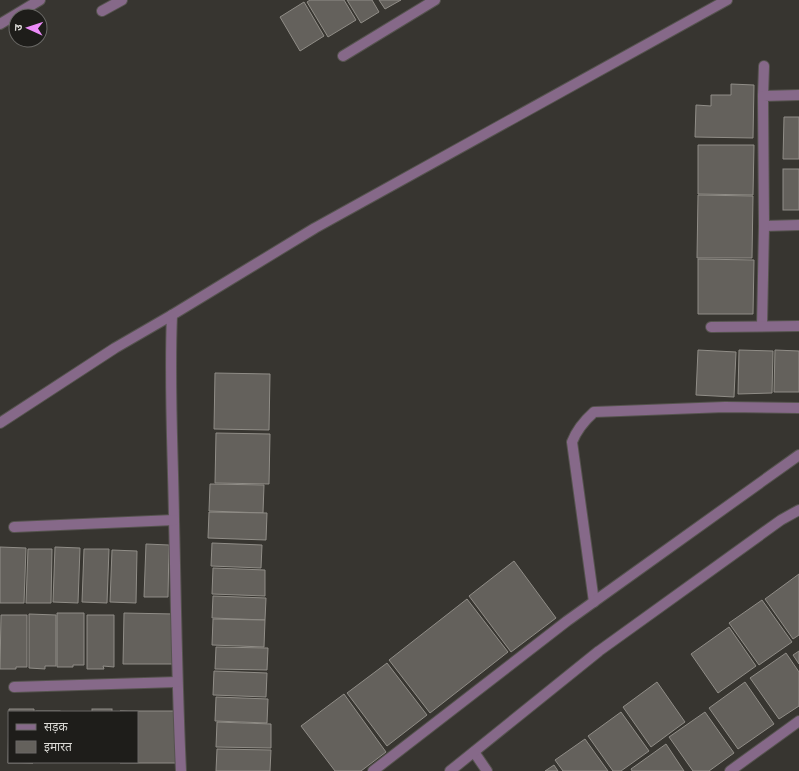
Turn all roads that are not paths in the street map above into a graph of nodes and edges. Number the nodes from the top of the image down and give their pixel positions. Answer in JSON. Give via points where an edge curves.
{"nodes":[{"id":1,"x":40,"y":0,"type":"edge"},
{"id":2,"x":122,"y":0,"type":"edge"},
{"id":3,"x":435,"y":0,"type":"edge"},
{"id":4,"x":727,"y":0,"type":"edge"},
{"id":5,"x":102,"y":11,"type":"dead end"},
{"id":6,"x":0,"y":24,"type":"edge"},
{"id":7,"x":343,"y":56,"type":"dead end"},
{"id":8,"x":764,"y":66,"type":"dead end"},
{"id":9,"x":799,"y":95,"type":"edge"},
{"id":10,"x":763,"y":96,"type":"junction"},
{"id":11,"x":799,"y":225,"type":"edge"},
{"id":12,"x":764,"y":226,"type":"junction"},
{"id":13,"x":172,"y":315,"type":"junction"},
{"id":14,"x":762,"y":326,"type":"junction"},
{"id":15,"x":799,"y":326,"type":"edge"},
{"id":16,"x":711,"y":327,"type":"dead end"},
{"id":17,"x":799,"y":408,"type":"edge"},
{"id":18,"x":0,"y":423,"type":"edge"},
{"id":19,"x":799,"y":455,"type":"edge"},
{"id":20,"x":799,"y":510,"type":"edge"},
{"id":21,"x":174,"y":520,"type":"junction"},
{"id":22,"x":14,"y":526,"type":"dead end"},
{"id":23,"x":594,"y":602,"type":"junction"},
{"id":24,"x":177,"y":682,"type":"junction"},
{"id":25,"x":14,"y":687,"type":"dead end"},
{"id":26,"x":799,"y":721,"type":"edge"},
{"id":27,"x":474,"y":752,"type":"junction"},
{"id":28,"x":180,"y":771,"type":"edge"},
{"id":29,"x":373,"y":771,"type":"edge"},
{"id":30,"x":450,"y":771,"type":"edge"},
{"id":31,"x":487,"y":771,"type":"edge"},
{"id":32,"x":730,"y":771,"type":"edge"}],
"edges":[{"from":1,"to":6,"type":"street"},
{"from":2,"to":5,"type":"street"},
{"from":3,"to":7,"type":"street"},
{"from":4,"to":13,"type":"street","via":[[315,228]]},
{"from":8,"to":10,"type":"street"},
{"from":9,"to":10,"type":"street"},
{"from":10,"to":12,"type":"street"},
{"from":11,"to":12,"type":"street"},
{"from":12,"to":14,"type":"street"},
{"from":13,"to":18,"type":"street","via":[[115,348]]},
{"from":13,"to":21,"type":"street","via":[[170,372]]},
{"from":14,"to":15,"type":"street"},
{"from":14,"to":16,"type":"street"},
{"from":17,"to":23,"type":"street","via":[[725,407],[594,412],[582,422],[572,442]]},
{"from":19,"to":23,"type":"street"},
{"from":20,"to":27,"type":"street","via":[[780,520],[599,651]]},
{"from":21,"to":22,"type":"street"},
{"from":21,"to":24,"type":"street"},
{"from":23,"to":29,"type":"street"},
{"from":24,"to":25,"type":"street"},
{"from":24,"to":28,"type":"street"},
{"from":26,"to":32,"type":"street"},
{"from":27,"to":30,"type":"street"},
{"from":27,"to":31,"type":"street"}]}
